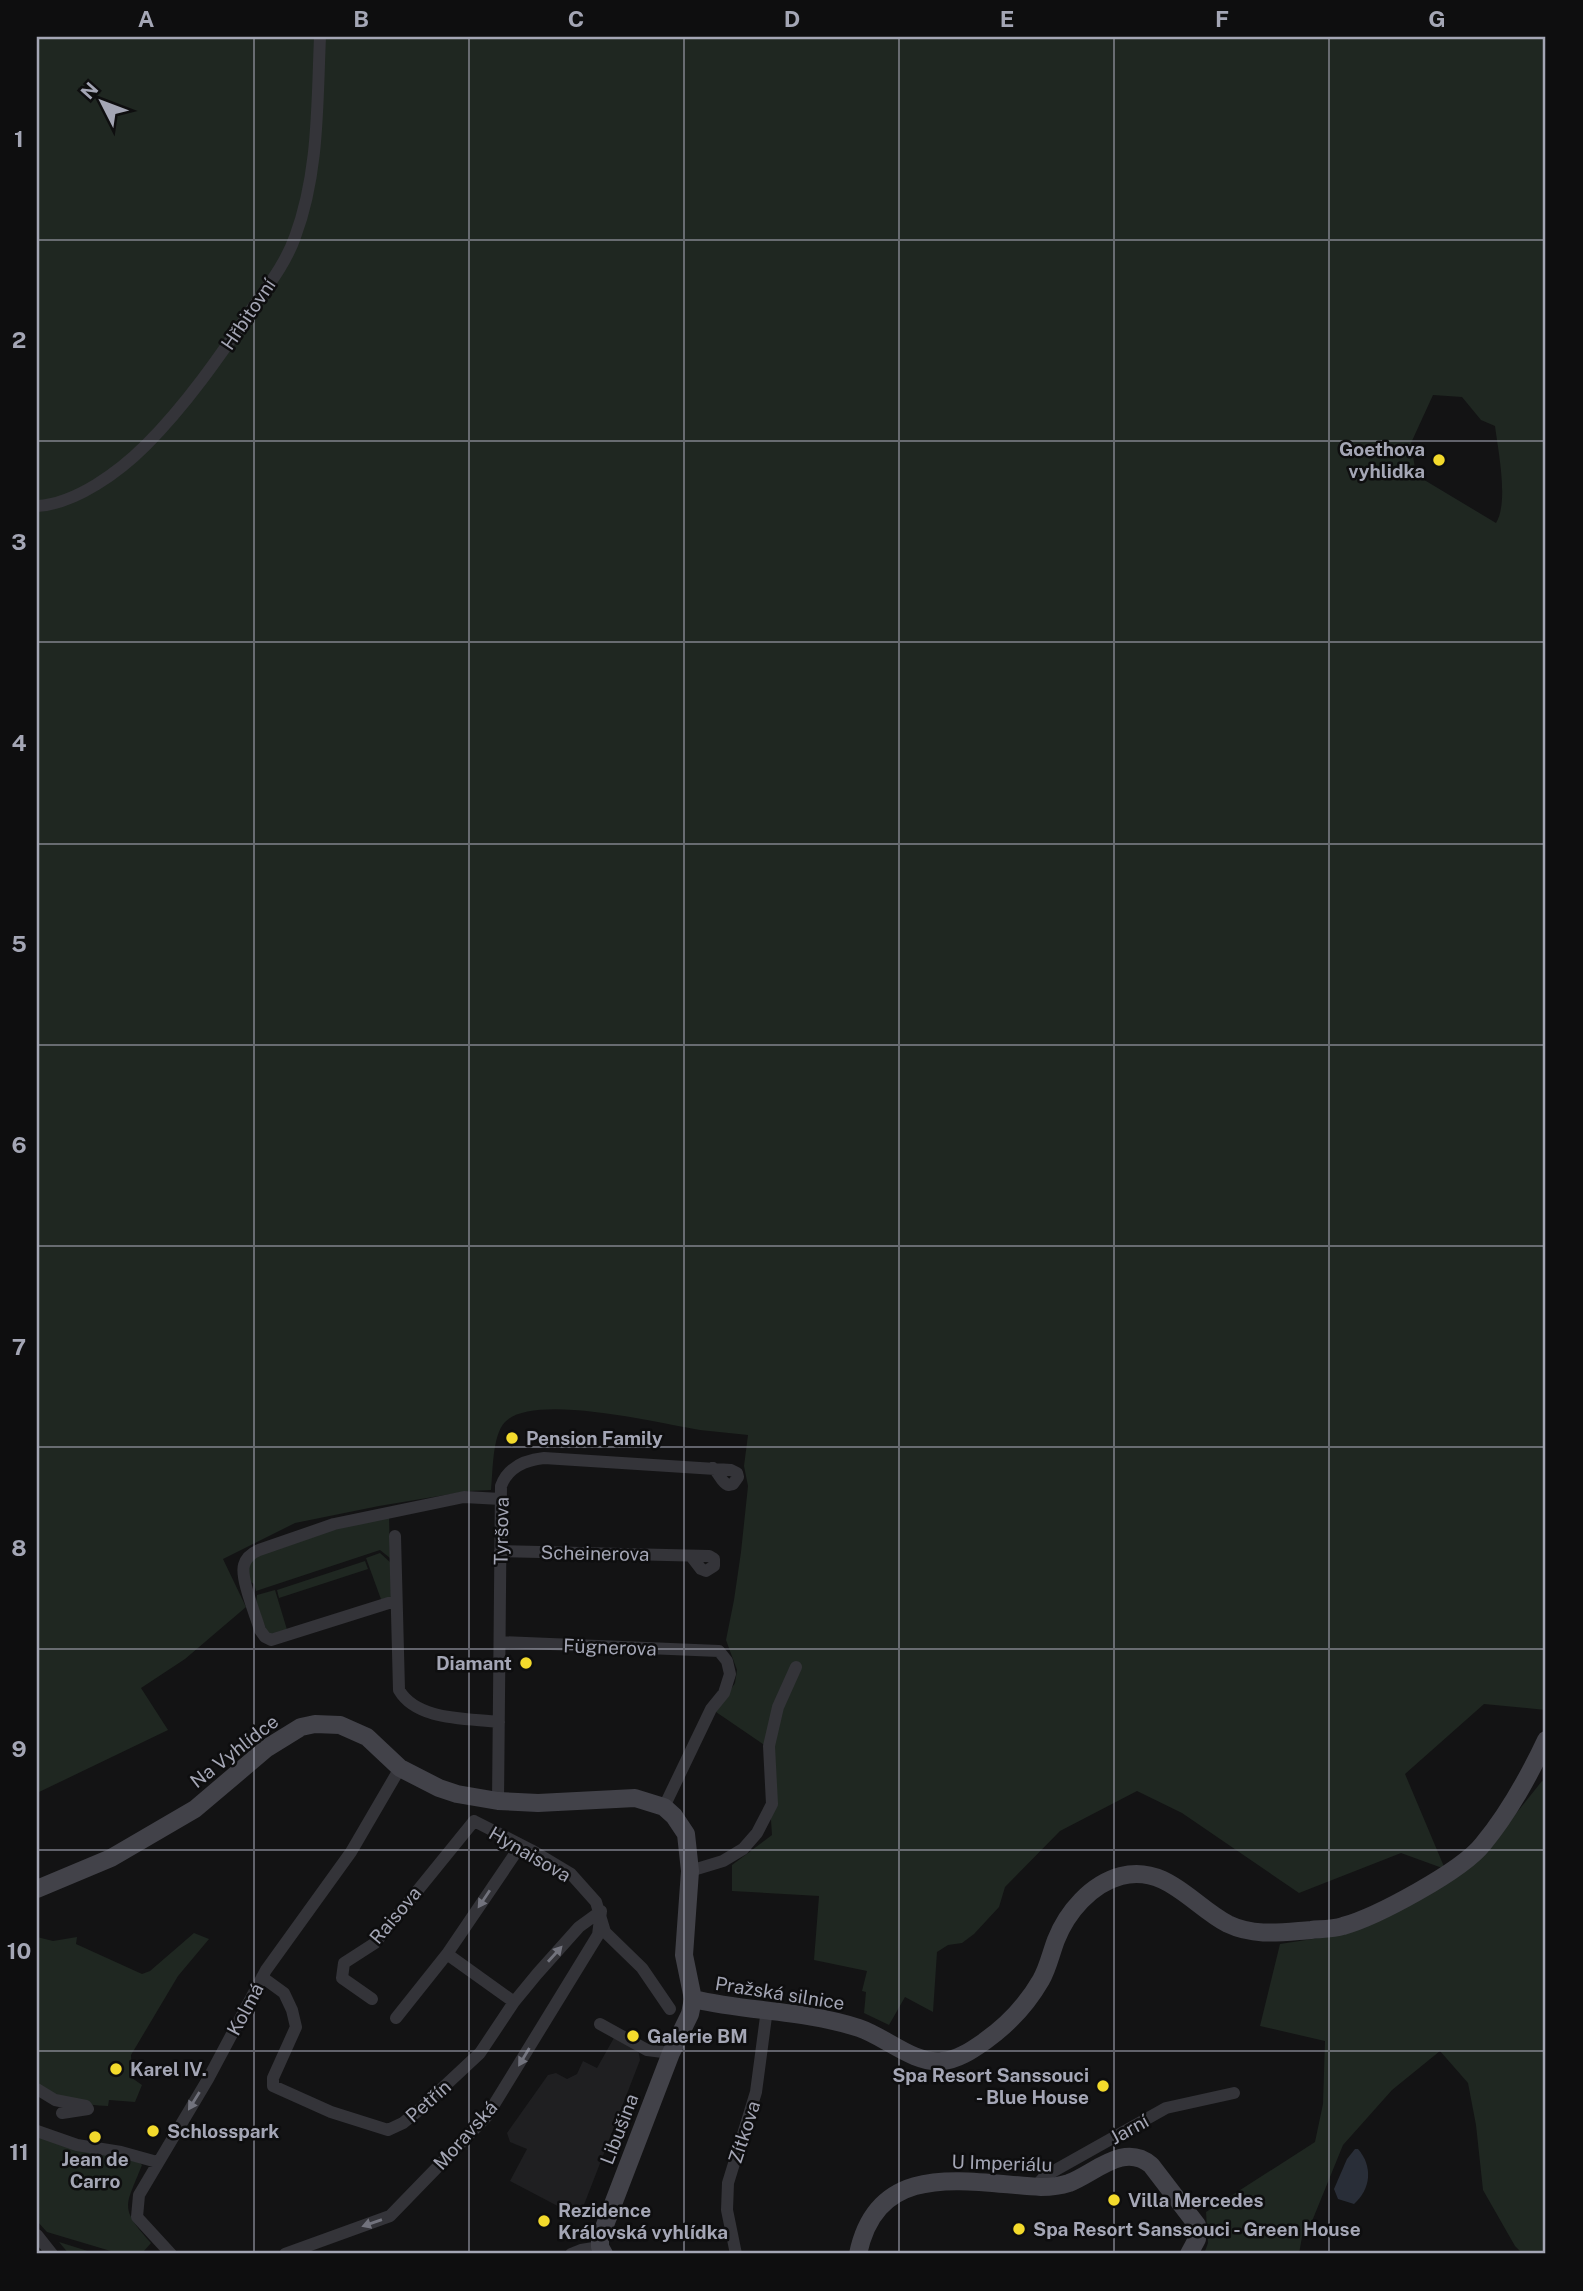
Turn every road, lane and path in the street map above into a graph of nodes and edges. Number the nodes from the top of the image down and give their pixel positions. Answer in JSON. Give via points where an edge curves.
{"nodes":[{"id":1,"x":320,"y":37,"type":"edge"},
{"id":2,"x":37,"y":506,"type":"edge"},
{"id":3,"x":713,"y":1468,"type":"dead end"},
{"id":4,"x":501,"y":1499,"type":"junction"},
{"id":5,"x":395,"y":1536,"type":"dead end"},
{"id":6,"x":500,"y":1551,"type":"junction"},
{"id":7,"x":691,"y":1556,"type":"dead end"},
{"id":8,"x":396,"y":1601,"type":"junction"},
{"id":9,"x":500,"y":1642,"type":"junction"},
{"id":10,"x":796,"y":1667,"type":"dead end"},
{"id":11,"x":499,"y":1722,"type":"junction"},
{"id":12,"x":1546,"y":1740,"type":"edge"},
{"id":13,"x":400,"y":1768,"type":"junction"},
{"id":14,"x":473,"y":1797,"type":"junction"},
{"id":15,"x":498,"y":1801,"type":"junction"},
{"id":16,"x":664,"y":1807,"type":"junction"},
{"id":17,"x":474,"y":1821,"type":"junction"},
{"id":18,"x":521,"y":1845,"type":"junction"},
{"id":19,"x":690,"y":1871,"type":"junction"},
{"id":20,"x":37,"y":1889,"type":"edge"},
{"id":21,"x":601,"y":1911,"type":"junction"},
{"id":22,"x":447,"y":1954,"type":"junction"},
{"id":23,"x":262,"y":1977,"type":"junction"},
{"id":24,"x":372,"y":1999,"type":"dead end"},
{"id":25,"x":693,"y":1999,"type":"junction"},
{"id":26,"x":514,"y":2002,"type":"junction"},
{"id":27,"x":670,"y":2008,"type":"dead end"},
{"id":28,"x":767,"y":2010,"type":"junction"},
{"id":29,"x":396,"y":2018,"type":"dead end"},
{"id":30,"x":600,"y":2024,"type":"dead end"},
{"id":31,"x":671,"y":2053,"type":"junction"},
{"id":32,"x":37,"y":2089,"type":"edge"},
{"id":33,"x":1234,"y":2092,"type":"dead end"},
{"id":34,"x":62,"y":2113,"type":"dead end"},
{"id":35,"x":37,"y":2131,"type":"edge"},
{"id":36,"x":157,"y":2162,"type":"junction"},
{"id":37,"x":1035,"y":2187,"type":"junction"},
{"id":38,"x":37,"y":2235,"type":"edge"},
{"id":39,"x":320,"y":2241,"type":"junction"},
{"id":40,"x":602,"y":2251,"type":"edge"},
{"id":41,"x":52,"y":2254,"type":"edge"},
{"id":42,"x":171,"y":2254,"type":"edge"},
{"id":43,"x":285,"y":2254,"type":"edge"},
{"id":44,"x":326,"y":2254,"type":"edge"},
{"id":45,"x":571,"y":2254,"type":"edge"},
{"id":46,"x":736,"y":2254,"type":"edge"},
{"id":47,"x":858,"y":2254,"type":"edge"},
{"id":48,"x":1189,"y":2254,"type":"edge"}],
"edges":[{"from":1,"to":2,"type":"street","name":"Hřbitovní","via":[[313,175],[295,239],[270,283],[226,347],[146,445],[97,485]]},
{"from":3,"to":4,"type":"street","name":"Tyršova","via":[[529,1459],[503,1479]]},
{"from":4,"to":6,"type":"street","name":"Tyršova"},
{"from":4,"to":8,"type":"street","via":[[464,1497],[334,1524],[259,1550],[244,1564],[260,1630],[271,1640]]},
{"from":5,"to":8,"type":"street"},
{"from":6,"to":7,"type":"street","name":"Scheinerova"},
{"from":6,"to":9,"type":"street","name":"Tyršova"},
{"from":8,"to":11,"type":"street","via":[[402,1696],[432,1714]]},
{"from":9,"to":11,"type":"street","name":"Tyršova"},
{"from":9,"to":16,"type":"street","name":"Fügnerova","via":[[719,1651],[730,1674],[724,1693],[711,1709]]},
{"from":10,"to":19,"type":"street","via":[[778,1707],[769,1746],[772,1804],[757,1833],[723,1861]]},
{"from":11,"to":15,"type":"street","name":"Tyršova"},
{"from":12,"to":28,"type":"street","name":"Pražská silnice","via":[[1482,1845],[1455,1868],[1376,1913],[1341,1927],[1271,1933],[1244,1930],[1162,1879],[1130,1874],[1092,1891],[1069,1914],[1043,1977],[1021,2011],[958,2058],[921,2058],[864,2029],[826,2017]]},
{"from":13,"to":14,"type":"street","name":"Na Vyhlídce","via":[[439,1788]]},
{"from":13,"to":20,"type":"street","name":"Na Vyhlídce","via":[[367,1737],[340,1725],[301,1727],[267,1748],[195,1809],[111,1858]]},
{"from":13,"to":23,"type":"street","name":"Kolmá","via":[[351,1852]]},
{"from":14,"to":15,"type":"street","name":"Na Vyhlídce"},
{"from":14,"to":17,"type":"street","name":"Hynaisova"},
{"from":15,"to":16,"type":"street","name":"Na Vyhlídce","via":[[635,1798]]},
{"from":16,"to":19,"type":"street","via":[[686,1834]]},
{"from":17,"to":18,"type":"street","name":"Hynaisova"},
{"from":17,"to":24,"type":"street","name":"Raisova","via":[[375,1943],[344,1963],[342,1978]]},
{"from":18,"to":21,"type":"street","name":"Hynaisova","via":[[571,1874]]},
{"from":18,"to":22,"type":"street","one_way":true},
{"from":19,"to":25,"type":"street","via":[[684,1955]]},
{"from":26,"to":21,"type":"street","name":"Petřín","one_way":true,"via":[[579,1927]]},
{"from":21,"to":27,"type":"street","name":"Hynaisova","via":[[605,1932],[642,1968]]},
{"from":21,"to":39,"type":"street","name":"Moravská","one_way":true,"via":[[598,1936],[487,2116],[390,2216]]},
{"from":22,"to":26,"type":"street"},
{"from":22,"to":29,"type":"street"},
{"from":23,"to":26,"type":"street","name":"Petřín","via":[[285,1993],[296,2027],[273,2086],[331,2112],[388,2130],[419,2110],[480,2053]]},
{"from":23,"to":36,"type":"street","name":"Kolmá","one_way":true},
{"from":25,"to":28,"type":"street","name":"Pražská silnice"},
{"from":25,"to":31,"type":"street","name":"Libušina"},
{"from":28,"to":46,"type":"street","name":"Zítkova","via":[[756,2092],[728,2183],[726,2210]]},
{"from":30,"to":31,"type":"street","via":[[647,2050]]},
{"from":31,"to":40,"type":"street","name":"Libušina","via":[[600,2238]]},
{"from":32,"to":34,"type":"street","via":[[55,2100],[89,2109]]},
{"from":33,"to":37,"type":"street","name":"Jarní","via":[[1166,2108],[1045,2176]]},
{"from":35,"to":36,"type":"street","via":[[77,2146]]},
{"from":36,"to":42,"type":"street","name":"Kolmá","via":[[139,2195],[137,2217]]},
{"from":37,"to":47,"type":"street","name":"U Imperiálu","via":[[933,2182],[905,2189],[875,2212],[862,2233]]},
{"from":37,"to":48,"type":"street","name":"U Imperiálu","via":[[1066,2185],[1123,2156],[1141,2159],[1151,2165],[1195,2220],[1197,2239]]},
{"from":38,"to":41,"type":"street"},
{"from":39,"to":43,"type":"street","name":"Moravská"},
{"from":39,"to":44,"type":"street"},
{"from":40,"to":45,"type":"street","name":"Libušina"}]}
